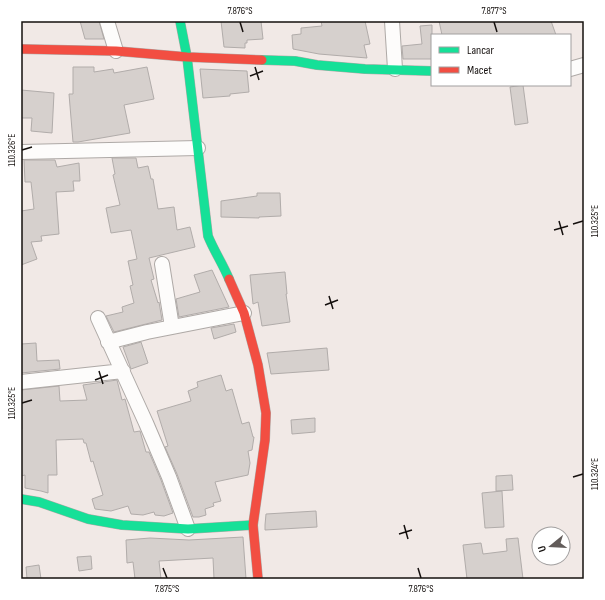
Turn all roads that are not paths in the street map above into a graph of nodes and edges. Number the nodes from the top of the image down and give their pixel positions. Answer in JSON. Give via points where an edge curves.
{"nodes":[{"id":1,"x":107,"y":21,"type":"edge"},
{"id":2,"x":180,"y":21,"type":"edge"},
{"id":3,"x":392,"y":21,"type":"edge"},
{"id":4,"x":21,"y":49,"type":"edge"},
{"id":5,"x":116,"y":51,"type":"junction"},
{"id":6,"x":187,"y":57,"type":"junction"},
{"id":7,"x":584,"y":65,"type":"edge"},
{"id":8,"x":395,"y":69,"type":"junction"},
{"id":9,"x":571,"y":69,"type":"edge"},
{"id":10,"x":431,"y":72,"type":"edge"},
{"id":11,"x":198,"y":148,"type":"junction"},
{"id":12,"x":21,"y":152,"type":"edge"},
{"id":13,"x":162,"y":264,"type":"dead end"},
{"id":14,"x":244,"y":313,"type":"junction"},
{"id":15,"x":98,"y":318,"type":"dead end"},
{"id":16,"x":172,"y":327,"type":"junction"},
{"id":17,"x":108,"y":342,"type":"junction"},
{"id":18,"x":123,"y":371,"type":"junction"},
{"id":19,"x":21,"y":382,"type":"edge"},
{"id":20,"x":21,"y":499,"type":"edge"},
{"id":21,"x":252,"y":525,"type":"junction"},
{"id":22,"x":188,"y":529,"type":"junction"},
{"id":23,"x":258,"y":579,"type":"edge"}],
"edges":[{"from":1,"to":5,"type":"street"},
{"from":2,"to":6,"type":"street"},
{"from":3,"to":8,"type":"street"},
{"from":4,"to":5,"type":"street"},
{"from":5,"to":6,"type":"street"},
{"from":6,"to":8,"type":"street","via":[[295,61],[317,65]]},
{"from":6,"to":11,"type":"street"},
{"from":7,"to":9,"type":"street"},
{"from":8,"to":10,"type":"street"},
{"from":11,"to":12,"type":"street"},
{"from":11,"to":14,"type":"street","via":[[208,236]]},
{"from":13,"to":16,"type":"street"},
{"from":14,"to":16,"type":"street"},
{"from":14,"to":21,"type":"street","via":[[258,365],[266,413],[265,440]]},
{"from":15,"to":17,"type":"street"},
{"from":16,"to":17,"type":"street"},
{"from":17,"to":18,"type":"street"},
{"from":18,"to":19,"type":"street"},
{"from":18,"to":22,"type":"street","via":[[169,476]]},
{"from":20,"to":22,"type":"street","via":[[39,502],[88,519]]},
{"from":21,"to":22,"type":"street"},
{"from":21,"to":23,"type":"street"}]}
